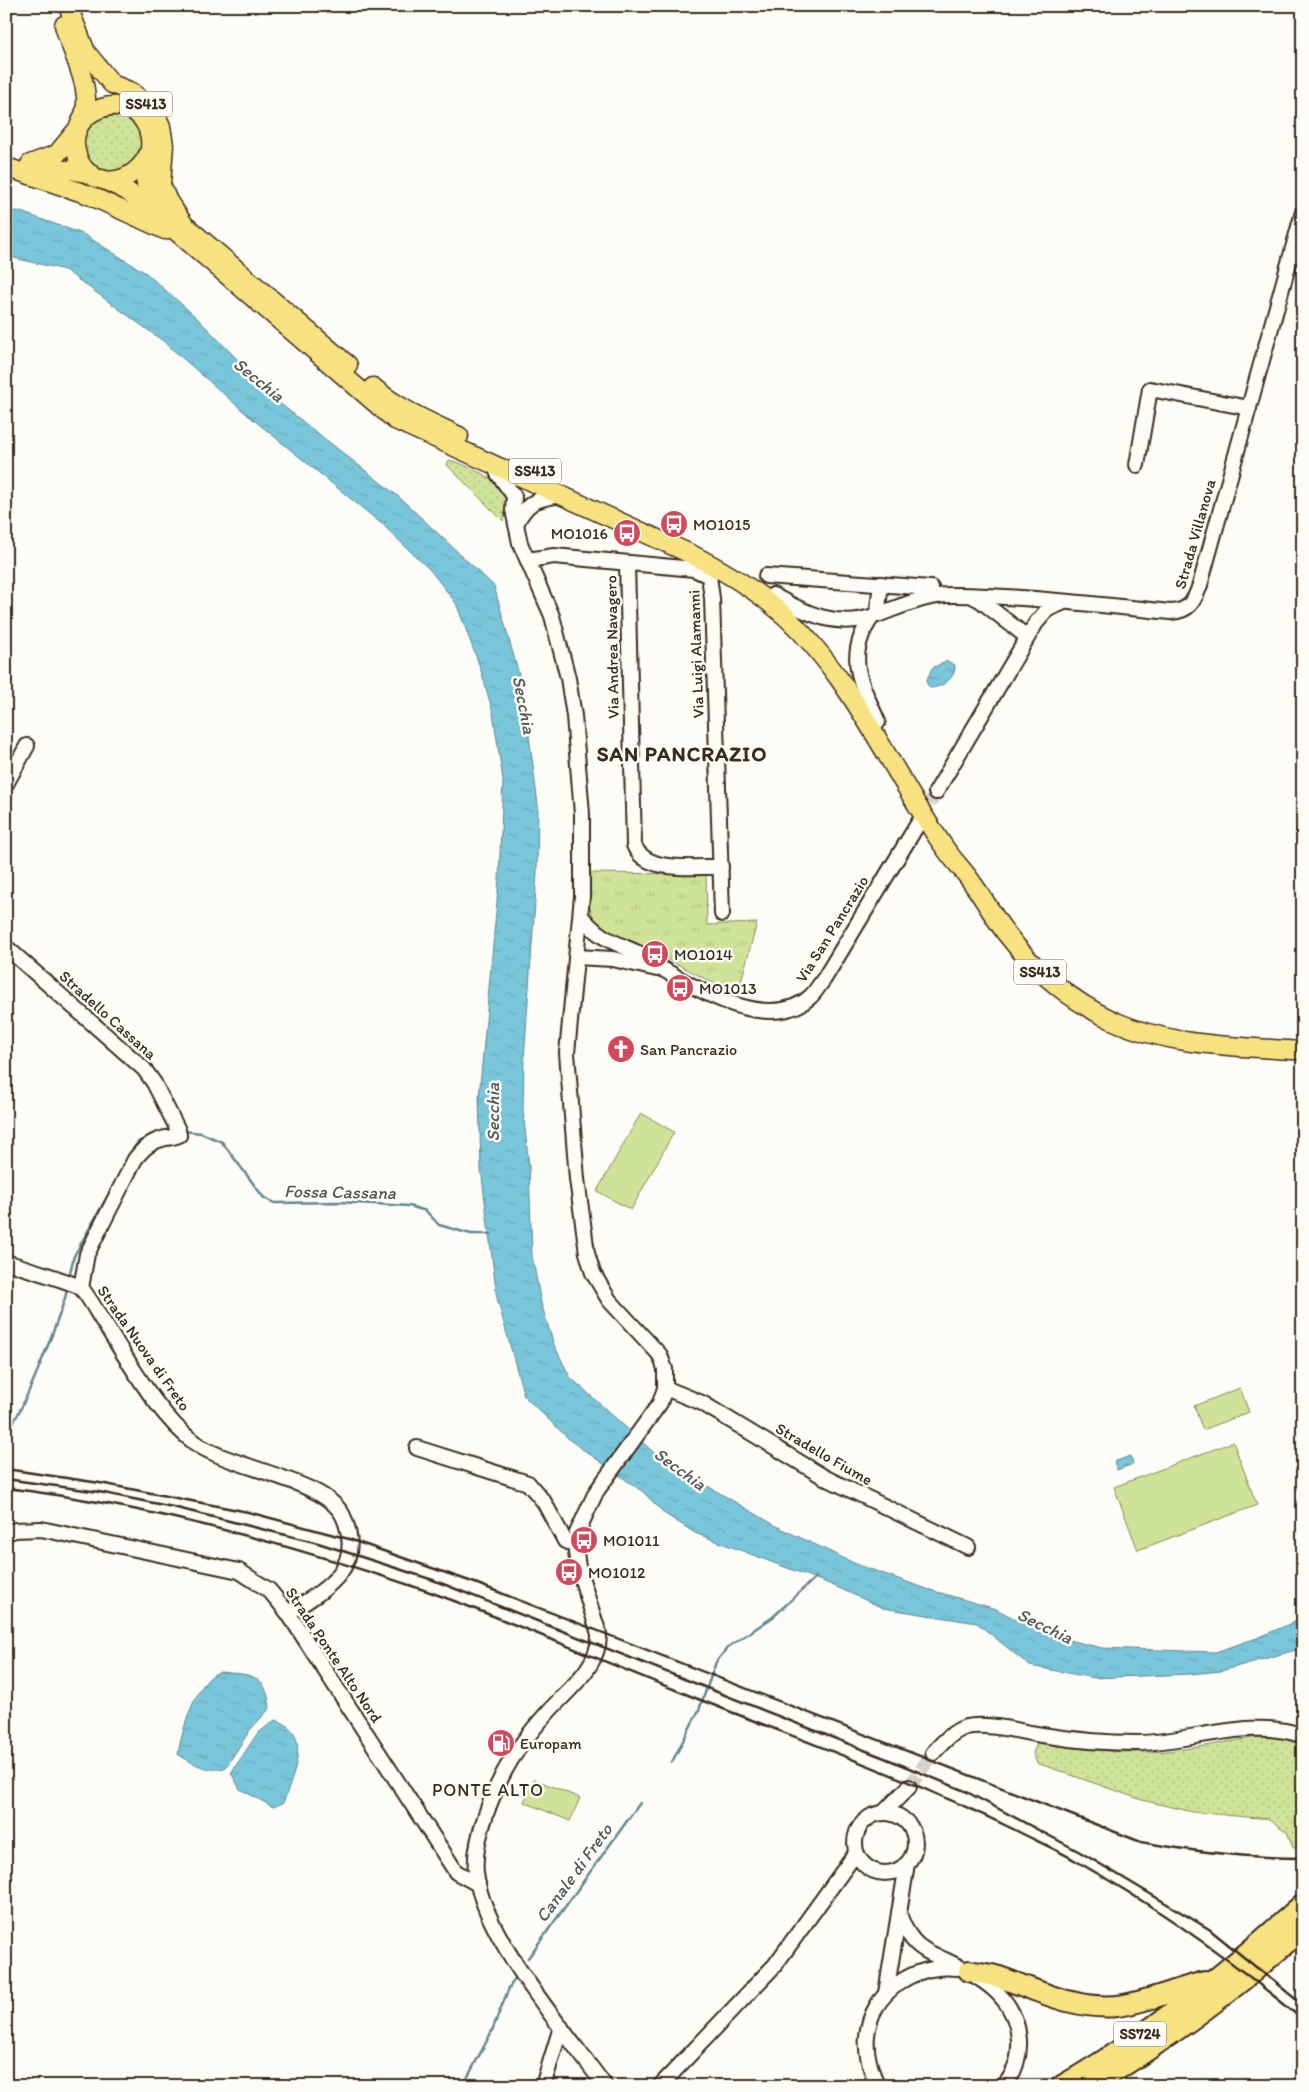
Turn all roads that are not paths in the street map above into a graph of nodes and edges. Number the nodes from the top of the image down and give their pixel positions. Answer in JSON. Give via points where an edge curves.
{"nodes":[{"id":1,"x":60,"y":6,"type":"edge"},
{"id":2,"x":68,"y":6,"type":"edge"},
{"id":3,"x":78,"y":66,"type":"junction"},
{"id":4,"x":127,"y":108,"type":"junction"},
{"id":5,"x":78,"y":129,"type":"junction"},
{"id":6,"x":150,"y":150,"type":"junction"},
{"id":7,"x":10,"y":168,"type":"edge"},
{"id":8,"x":97,"y":177,"type":"junction"},
{"id":9,"x":1303,"y":212,"type":"edge"},
{"id":10,"x":183,"y":223,"type":"junction"},
{"id":11,"x":199,"y":253,"type":"junction"},
{"id":12,"x":1249,"y":408,"type":"junction"},
{"id":13,"x":494,"y":464,"type":"junction"},
{"id":14,"x":1136,"y":465,"type":"dead end"},
{"id":15,"x":562,"y":495,"type":"junction"},
{"id":16,"x":516,"y":524,"type":"junction"},
{"id":17,"x":528,"y":560,"type":"junction"},
{"id":18,"x":627,"y":563,"type":"junction"},
{"id":19,"x":766,"y":576,"type":"dead end"},
{"id":20,"x":881,"y":584,"type":"junction"},
{"id":21,"x":931,"y":588,"type":"dead end"},
{"id":22,"x":773,"y":595,"type":"junction"},
{"id":23,"x":969,"y":595,"type":"junction"},
{"id":24,"x":1068,"y":602,"type":"junction"},
{"id":25,"x":874,"y":616,"type":"junction"},
{"id":26,"x":1027,"y":637,"type":"junction"},
{"id":27,"x":878,"y":722,"type":"junction"},
{"id":28,"x":27,"y":746,"type":"dead end"},
{"id":29,"x":6,"y":784,"type":"edge"},
{"id":30,"x":936,"y":792,"type":"tunnel mouth"},
{"id":31,"x":919,"y":822,"type":"tunnel mouth"},
{"id":32,"x":721,"y":867,"type":"junction"},
{"id":33,"x":972,"y":883,"type":"junction"},
{"id":34,"x":722,"y":914,"type":"dead end"},
{"id":35,"x":581,"y":916,"type":"junction"},
{"id":36,"x":578,"y":940,"type":"junction"},
{"id":37,"x":616,"y":945,"type":"junction"},
{"id":38,"x":6,"y":948,"type":"edge"},
{"id":39,"x":576,"y":957,"type":"junction"},
{"id":40,"x":665,"y":971,"type":"junction"},
{"id":41,"x":1303,"y":1051,"type":"edge"},
{"id":42,"x":6,"y":1262,"type":"edge"},
{"id":43,"x":81,"y":1288,"type":"junction"},
{"id":44,"x":665,"y":1388,"type":"junction"},
{"id":45,"x":417,"y":1448,"type":"dead end"},
{"id":46,"x":6,"y":1533,"type":"edge"},
{"id":47,"x":575,"y":1545,"type":"junction"},
{"id":48,"x":968,"y":1547,"type":"dead end"},
{"id":49,"x":288,"y":1613,"type":"junction"},
{"id":50,"x":1303,"y":1736,"type":"edge"},
{"id":51,"x":933,"y":1753,"type":"tunnel mouth"},
{"id":52,"x":883,"y":1813,"type":"junction"},
{"id":53,"x":904,"y":1820,"type":"junction"},
{"id":54,"x":856,"y":1853,"type":"junction"},
{"id":55,"x":907,"y":1864,"type":"junction"},
{"id":56,"x":866,"y":1867,"type":"junction"},
{"id":57,"x":884,"y":1873,"type":"junction"},
{"id":58,"x":835,"y":1882,"type":"junction"},
{"id":59,"x":478,"y":1884,"type":"junction"},
{"id":60,"x":1303,"y":1904,"type":"edge"},
{"id":61,"x":899,"y":1906,"type":"junction"},
{"id":62,"x":1303,"y":1928,"type":"edge"},
{"id":63,"x":969,"y":1971,"type":"junction"},
{"id":64,"x":1217,"y":1979,"type":"junction"},
{"id":65,"x":886,"y":1993,"type":"junction"},
{"id":66,"x":561,"y":2027,"type":"junction"},
{"id":67,"x":1137,"y":2058,"type":"junction"},
{"id":68,"x":875,"y":2081,"type":"edge"},
{"id":69,"x":543,"y":2086,"type":"edge"},
{"id":70,"x":605,"y":2086,"type":"edge"},
{"id":71,"x":660,"y":2086,"type":"edge"},
{"id":72,"x":1004,"y":2086,"type":"edge"},
{"id":73,"x":1062,"y":2086,"type":"edge"},
{"id":74,"x":1091,"y":2086,"type":"edge"},
{"id":75,"x":1101,"y":2086,"type":"edge"}],
"edges":[{"from":1,"to":3,"type":"main road","number":"SS413"},
{"from":2,"to":10,"type":"main road","number":"SS413","via":[[86,52],[107,78],[112,84],[138,97],[155,113],[164,145],[161,185]]},
{"from":3,"to":4,"type":"main road","number":"SS413","via":[[96,86]]},
{"from":3,"to":5,"type":"main road","number":"SS413","via":[[87,95],[86,114]]},
{"from":4,"to":5,"type":"main road","number":"SS413","via":[[105,106],[90,113]]},
{"from":4,"to":6,"type":"main road","number":"SS413","via":[[146,125]]},
{"from":5,"to":7,"type":"main road","via":[[57,154]]},
{"from":5,"to":8,"type":"main road","number":"SS413","via":[[75,150],[84,168]]},
{"from":6,"to":8,"type":"main road","via":[[146,162],[127,178],[114,181]]},
{"from":6,"to":10,"type":"main road","number":"SS413","via":[[145,167],[152,199]]},
{"from":7,"to":8,"type":"main road","via":[[70,170]]},
{"from":7,"to":11,"type":"main road","via":[[89,195],[162,228]]},
{"from":8,"to":11,"type":"main road","number":"SS413","via":[[127,191]]},
{"from":9,"to":12,"type":"street","name":"Strada Villanova"},
{"from":10,"to":22,"type":"main road","number":"SS413","via":[[391,402],[501,456],[698,545],[733,565]]},
{"from":11,"to":13,"type":"main road","number":"SS413","via":[[391,417]]},
{"from":12,"to":14,"type":"street","via":[[1150,389]]},
{"from":12,"to":24,"type":"street","name":"Strada Villanova","via":[[1200,586],[1190,607],[1171,612]]},
{"from":13,"to":15,"type":"main road","number":"SS413"},
{"from":13,"to":16,"type":"street","via":[[514,496]]},
{"from":15,"to":16,"type":"street","via":[[533,502],[524,509]]},
{"from":15,"to":33,"type":"main road","number":"SS413","via":[[693,555],[727,573],[772,604],[842,685],[947,851]]},
{"from":16,"to":17,"type":"street"},
{"from":17,"to":18,"type":"street","name":"Via Luigi Alamanni","via":[[554,556]]},
{"from":17,"to":35,"type":"street","via":[[552,616],[568,678],[582,814]]},
{"from":18,"to":32,"type":"street","name":"Via Luigi Alamanni","via":[[700,570],[709,576],[711,582]]},
{"from":18,"to":32,"type":"street","name":"Via Andrea Navagero","via":[[634,844],[641,858],[658,864]]},
{"from":19,"to":20,"type":"street"},
{"from":20,"to":21,"type":"street"},
{"from":20,"to":25,"type":"street"},
{"from":22,"to":25,"type":"street","via":[[804,612],[824,618],[853,621]]},
{"from":22,"to":27,"type":"main road","number":"SS413","via":[[828,653]]},
{"from":23,"to":24,"type":"street"},
{"from":23,"to":25,"type":"street","via":[[942,595],[919,600]]},
{"from":23,"to":26,"type":"street"},
{"from":24,"to":26,"type":"street","via":[[1048,609]]},
{"from":25,"to":27,"type":"street","via":[[859,638],[857,670]]},
{"from":26,"to":30,"type":"street"},
{"from":27,"to":33,"type":"main road","number":"SS413","via":[[954,847]]},
{"from":28,"to":29,"type":"street"},
{"from":31,"to":40,"type":"street","name":"Via San Pancrazio","via":[[824,979],[811,997],[801,1004],[782,1010],[753,1010],[722,1000]]},
{"from":32,"to":34,"type":"street","name":"Via Luigi Alamanni"},
{"from":33,"to":41,"type":"main road","number":"SS413","via":[[1019,949],[1044,976],[1074,999],[1115,1022],[1188,1042]]},
{"from":35,"to":36,"type":"street"},
{"from":35,"to":37,"type":"street","name":"Via San Pancrazio","via":[[597,933]]},
{"from":36,"to":37,"type":"street","name":"Via San Pancrazio"},
{"from":36,"to":39,"type":"street"},
{"from":37,"to":40,"type":"street","name":"Via San Pancrazio","via":[[644,956]]},
{"from":38,"to":43,"type":"street","name":"Stradello Cassana","via":[[144,1068],[178,1130],[179,1135],[147,1146],[135,1159],[89,1248]]},
{"from":39,"to":40,"type":"street","name":"Via San Pancrazio","via":[[613,959]]},
{"from":39,"to":44,"type":"street","via":[[567,1053],[577,1179],[587,1253],[593,1273],[609,1300],[660,1355],[665,1369]]},
{"from":42,"to":43,"type":"street","name":"Strada Nuova di Freto"},
{"from":43,"to":49,"type":"street","name":"Strada Nuova di Freto","via":[[159,1406],[186,1436],[225,1458],[323,1494],[337,1505],[346,1520],[349,1535],[349,1557],[345,1567],[326,1588]]},
{"from":44,"to":47,"type":"street","via":[[654,1412],[596,1492],[580,1523]]},
{"from":44,"to":48,"type":"street","name":"Stradello Fiume","via":[[702,1403],[824,1478]]},
{"from":45,"to":47,"type":"street","via":[[528,1483],[544,1502],[564,1541]]},
{"from":46,"to":49,"type":"street","name":"Strada Ponte Alto Nord","via":[[41,1529],[239,1571],[269,1590]]},
{"from":47,"to":59,"type":"street","via":[[599,1645],[596,1655],[576,1683],[526,1736],[501,1774],[480,1832],[476,1861]]},
{"from":49,"to":59,"type":"street","name":"Strada Ponte Alto Nord","via":[[456,1872]]},
{"from":50,"to":51,"type":"street","via":[[1272,1728],[1179,1740],[1121,1743],[966,1727],[945,1740]]},
{"from":52,"to":53,"type":"street"},
{"from":52,"to":53,"type":"street","via":[[906,1791]]},
{"from":52,"to":54,"type":"street","via":[[870,1817],[860,1827],[855,1839]]},
{"from":53,"to":55,"type":"street","via":[[914,1836],[915,1846]]},
{"from":54,"to":56,"type":"street"},
{"from":54,"to":58,"type":"street"},
{"from":55,"to":57,"type":"street"},
{"from":55,"to":61,"type":"street"},
{"from":56,"to":57,"type":"street"},
{"from":56,"to":58,"type":"street"},
{"from":57,"to":61,"type":"street"},
{"from":58,"to":71,"type":"street","via":[[775,1965]]},
{"from":59,"to":66,"type":"street","via":[[484,1904],[512,1957]]},
{"from":60,"to":64,"type":"highway","number":"SS724"},
{"from":61,"to":63,"type":"street","via":[[904,1927],[917,1944]]},
{"from":61,"to":65,"type":"street"},
{"from":62,"to":67,"type":"highway","number":"SS724","via":[[1216,2002]]},
{"from":63,"to":64,"type":"highway","via":[[998,1976],[1038,1993],[1073,2002],[1114,2006],[1145,2002]]},
{"from":63,"to":65,"type":"street","via":[[942,1968],[920,1972]]},
{"from":63,"to":72,"type":"street","via":[[989,1984],[1013,2012],[1019,2049],[1016,2066]]},
{"from":64,"to":73,"type":"highway","number":"SS724"},
{"from":65,"to":68,"type":"street","via":[[870,2020],[867,2037],[867,2051]]},
{"from":66,"to":69,"type":"street"},
{"from":66,"to":70,"type":"street"},
{"from":67,"to":74,"type":"highway","number":"SS724"},
{"from":67,"to":75,"type":"highway"}]}
